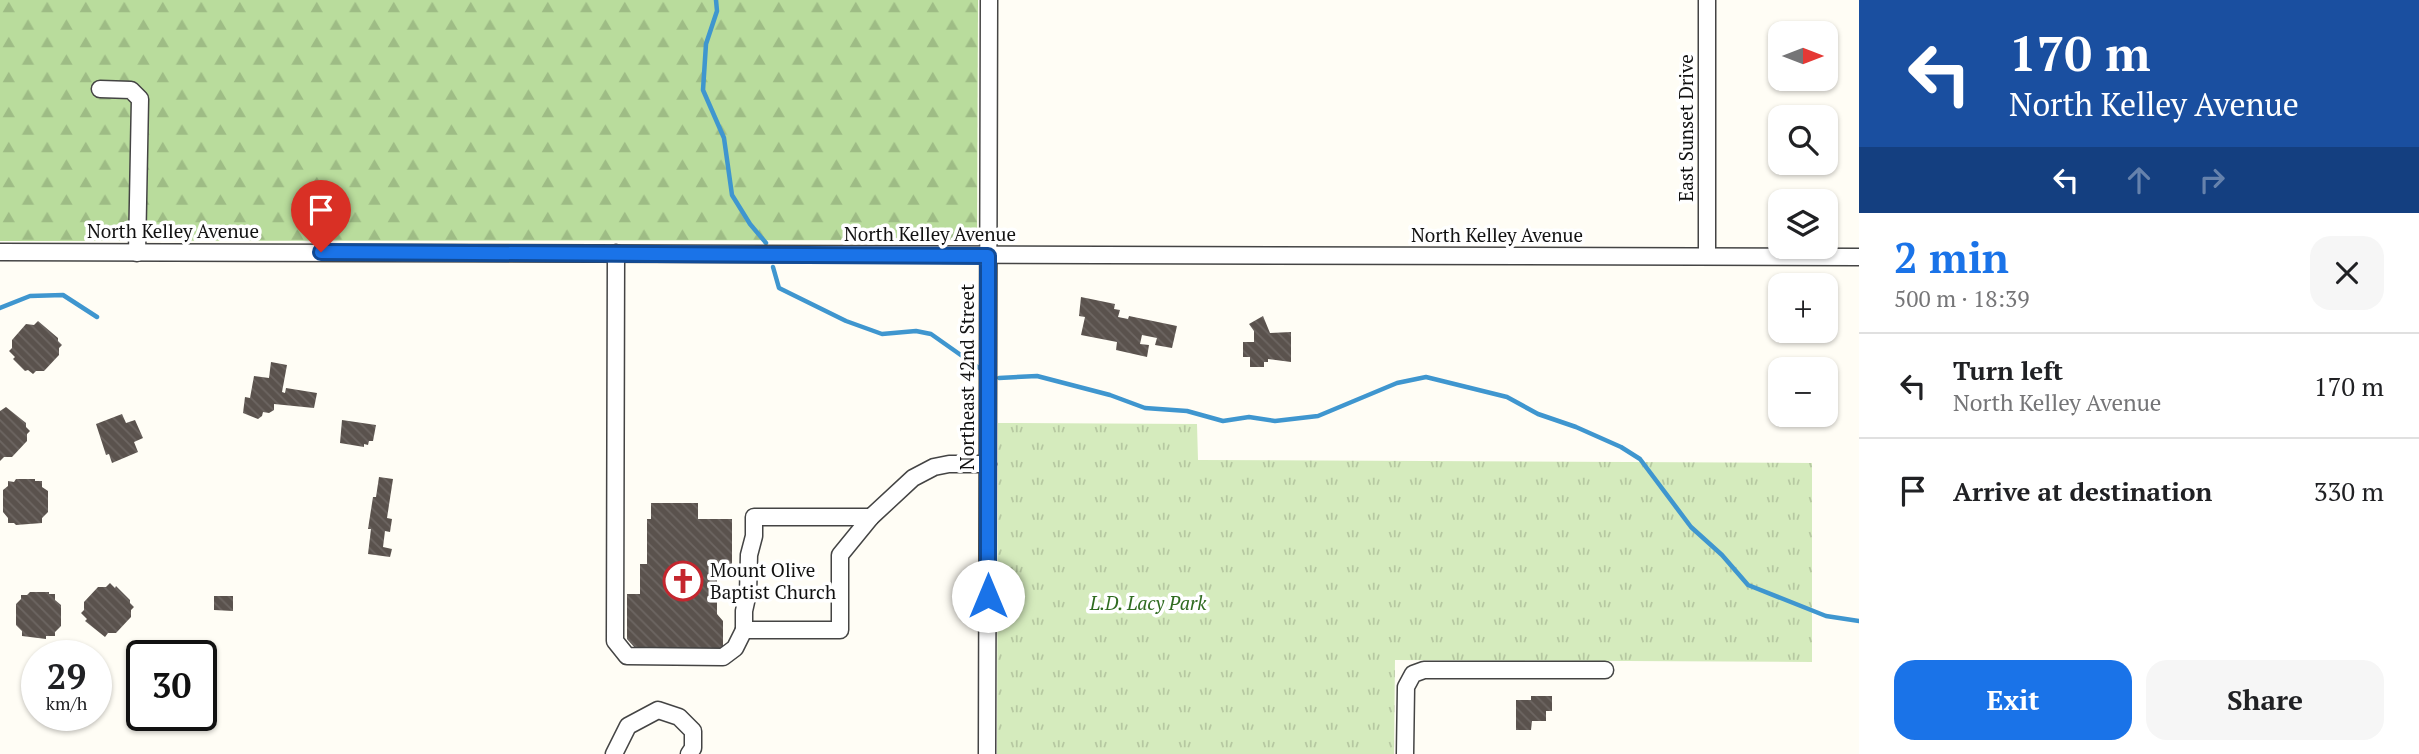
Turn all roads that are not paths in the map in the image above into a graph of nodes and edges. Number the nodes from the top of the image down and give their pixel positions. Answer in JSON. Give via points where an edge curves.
{"nodes":[{"id":1,"x":989,"y":0,"type":"edge"},
{"id":2,"x":1707,"y":0,"type":"edge"},
{"id":3,"x":100,"y":89,"type":"dead end"},
{"id":4,"x":0,"y":252,"type":"edge"},
{"id":5,"x":137,"y":253,"type":"junction"},
{"id":6,"x":617,"y":253,"type":"junction"},
{"id":7,"x":988,"y":256,"type":"junction"},
{"id":8,"x":1707,"y":256,"type":"junction"},
{"id":9,"x":1859,"y":257,"type":"edge"},
{"id":10,"x":988,"y":464,"type":"junction"},
{"id":11,"x":871,"y":517,"type":"junction"},
{"id":12,"x":744,"y":630,"type":"junction"},
{"id":13,"x":1605,"y":670,"type":"dead end"},
{"id":14,"x":614,"y":754,"type":"edge"},
{"id":15,"x":690,"y":754,"type":"edge"},
{"id":16,"x":987,"y":754,"type":"edge"},
{"id":17,"x":1405,"y":754,"type":"edge"}],
"edges":[{"from":1,"to":7,"type":"street","name":"Northeast 42nd Street"},
{"from":2,"to":8,"type":"street","name":"East Sunset Drive"},
{"from":3,"to":5,"type":"street","via":[[131,90],[140,99]]},
{"from":4,"to":5,"type":"street","name":"North Kelley Avenue"},
{"from":5,"to":6,"type":"street","name":"North Kelley Avenue"},
{"from":6,"to":7,"type":"street","name":"North Kelley Avenue"},
{"from":6,"to":12,"type":"street","via":[[615,641],[627,656],[723,657],[735,648]]},
{"from":7,"to":8,"type":"street","name":"North Kelley Avenue"},
{"from":7,"to":10,"type":"street","name":"Northeast 42nd Street"},
{"from":8,"to":9,"type":"street","name":"North Kelley Avenue"},
{"from":10,"to":11,"type":"street","via":[[934,467],[913,478]]},
{"from":10,"to":16,"type":"street","name":"Northeast 42nd Street"},
{"from":11,"to":12,"type":"street","via":[[840,555],[840,630]]},
{"from":11,"to":12,"type":"street","via":[[754,517]]},
{"from":13,"to":17,"type":"street","via":[[1424,670],[1413,674],[1406,687]]},
{"from":14,"to":15,"type":"street","via":[[628,726],[658,710],[679,717],[693,731]]}]}
